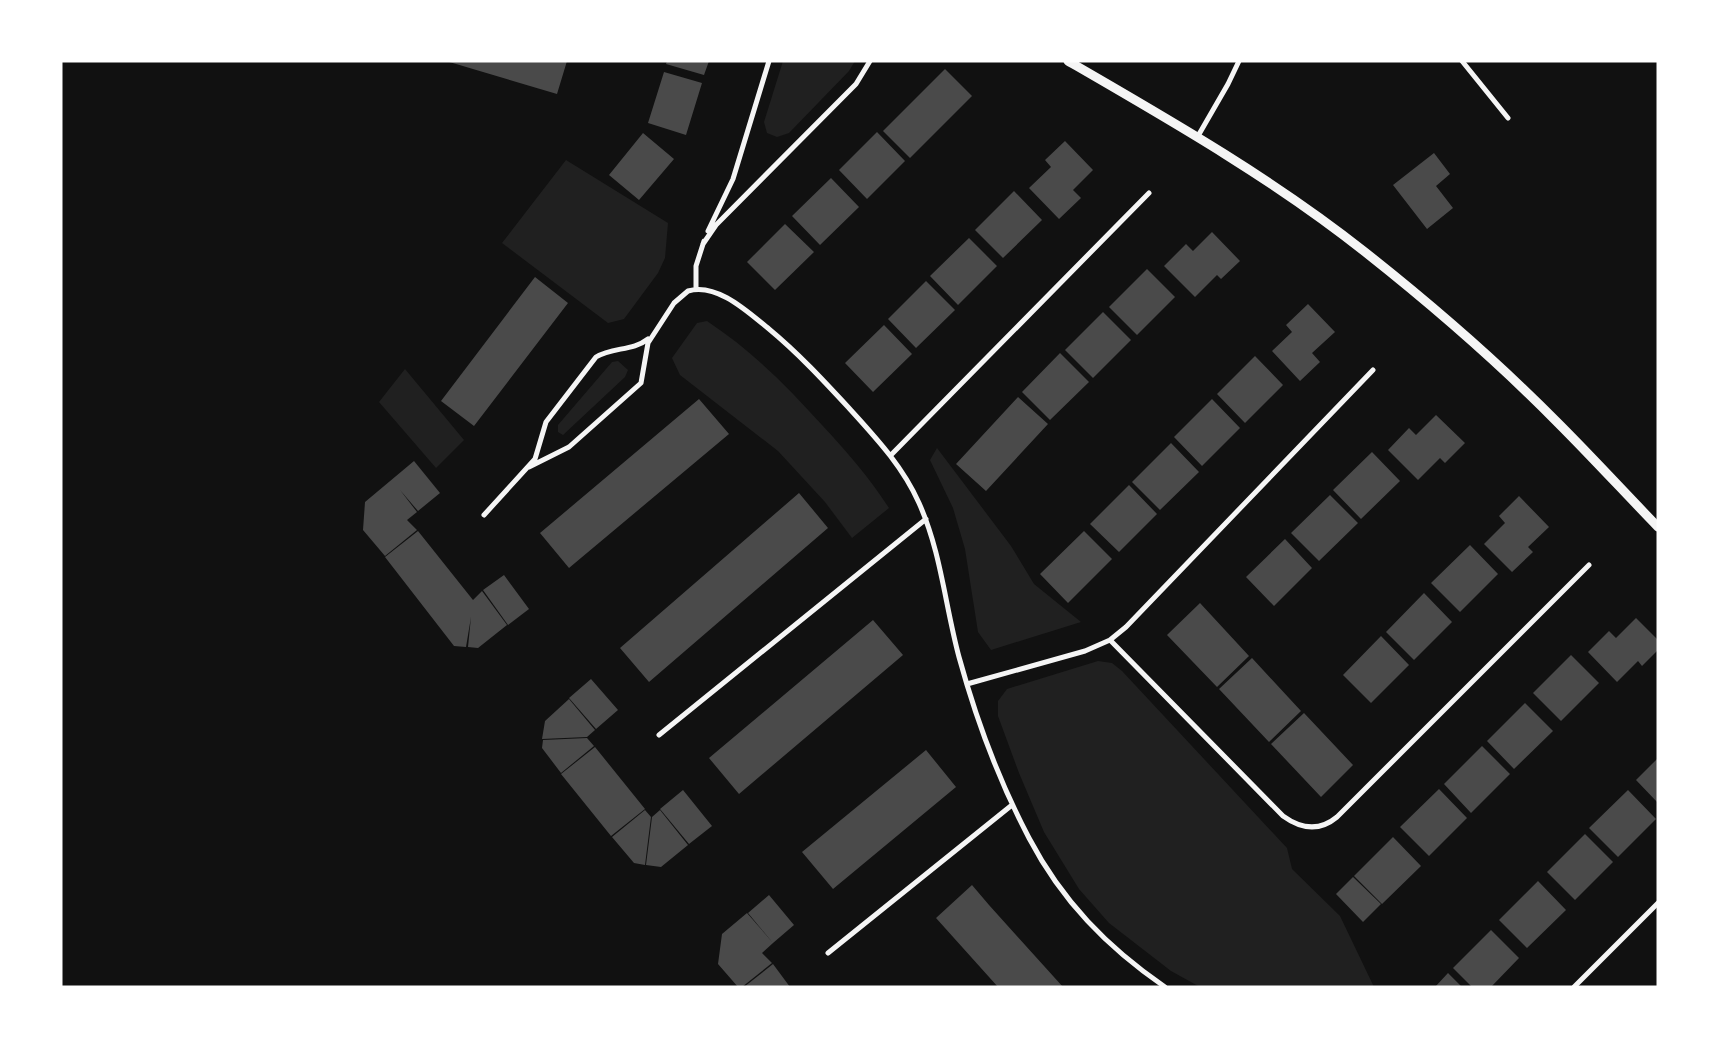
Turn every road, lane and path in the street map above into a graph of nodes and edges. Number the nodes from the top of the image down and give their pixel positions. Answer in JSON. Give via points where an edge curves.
{"nodes":[{"id":1,"x":769,"y":61,"type":"edge"},
{"id":2,"x":870,"y":61,"type":"edge"},
{"id":3,"x":1068,"y":61,"type":"edge"},
{"id":4,"x":1239,"y":61,"type":"edge"},
{"id":5,"x":1462,"y":61,"type":"edge"},
{"id":6,"x":1508,"y":118,"type":"dead end"},
{"id":7,"x":1198,"y":136,"type":"junction"},
{"id":8,"x":1149,"y":193,"type":"dead end"},
{"id":9,"x":703,"y":244,"type":"junction"},
{"id":10,"x":696,"y":289,"type":"junction"},
{"id":11,"x":653,"y":334,"type":"junction"},
{"id":12,"x":1373,"y":370,"type":"dead end"},
{"id":13,"x":891,"y":455,"type":"junction"},
{"id":14,"x":529,"y":466,"type":"junction"},
{"id":15,"x":484,"y":515,"type":"dead end"},
{"id":16,"x":926,"y":519,"type":"junction"},
{"id":17,"x":1658,"y":527,"type":"edge"},
{"id":18,"x":1589,"y":565,"type":"dead end"},
{"id":19,"x":1110,"y":640,"type":"junction"},
{"id":20,"x":967,"y":684,"type":"junction"},
{"id":21,"x":659,"y":735,"type":"dead end"},
{"id":22,"x":1012,"y":805,"type":"junction"},
{"id":23,"x":1658,"y":903,"type":"edge"},
{"id":24,"x":828,"y":953,"type":"dead end"},
{"id":25,"x":1165,"y":987,"type":"edge"},
{"id":26,"x":1574,"y":987,"type":"edge"}],
"edges":[{"from":1,"to":9,"type":"street","via":[[733,179]]},
{"from":2,"to":9,"type":"street","via":[[856,84],[716,225]]},
{"from":3,"to":7,"type":"street"},
{"from":4,"to":7,"type":"street"},
{"from":5,"to":6,"type":"street"},
{"from":7,"to":17,"type":"street","via":[[1309,210],[1417,294],[1558,423]]},
{"from":8,"to":13,"type":"street"},
{"from":9,"to":10,"type":"street","via":[[696,266]]},
{"from":10,"to":11,"type":"street","via":[[678,298]]},
{"from":10,"to":13,"type":"street","via":[[710,291],[729,300],[782,339]]},
{"from":11,"to":14,"type":"street","via":[[645,351],[641,383],[569,447]]},
{"from":11,"to":14,"type":"street","via":[[641,344],[607,351],[596,357],[546,422],[536,455]]},
{"from":12,"to":19,"type":"street"},
{"from":13,"to":16,"type":"street"},
{"from":14,"to":15,"type":"street"},
{"from":16,"to":20,"type":"street"},
{"from":16,"to":21,"type":"street"},
{"from":18,"to":19,"type":"street","via":[[1337,817],[1320,827],[1301,826],[1283,816]]},
{"from":19,"to":20,"type":"street","via":[[1085,651]]},
{"from":20,"to":22,"type":"street"},
{"from":22,"to":24,"type":"street"},
{"from":22,"to":25,"type":"street","via":[[1042,862],[1070,902],[1109,944]]},
{"from":23,"to":26,"type":"street"}]}
